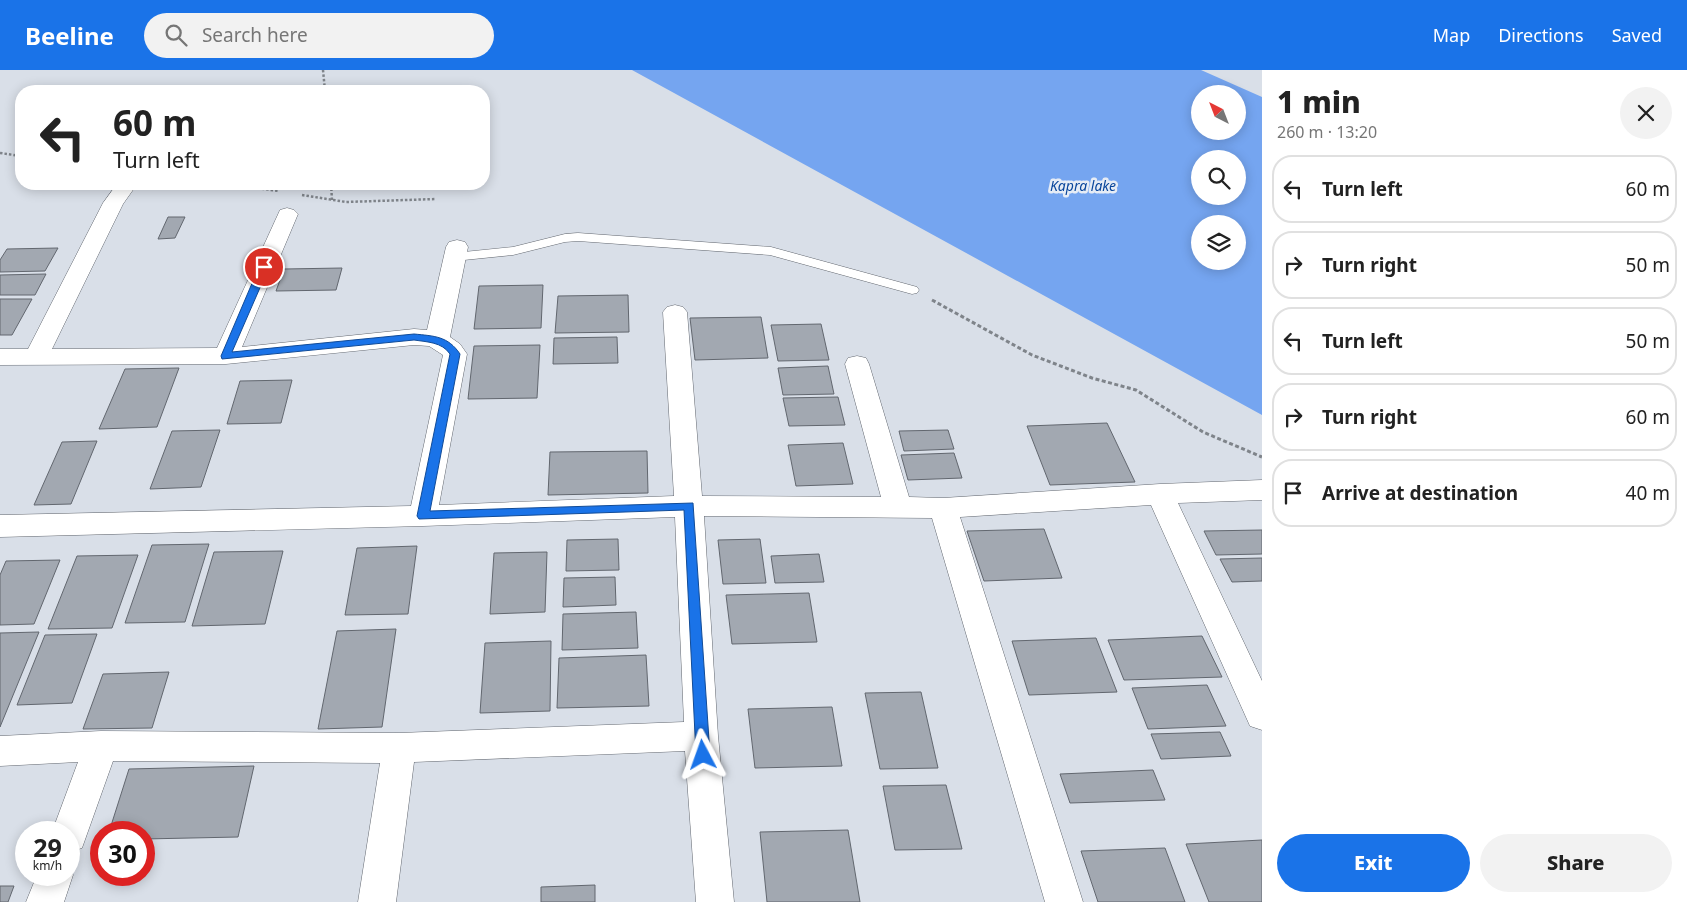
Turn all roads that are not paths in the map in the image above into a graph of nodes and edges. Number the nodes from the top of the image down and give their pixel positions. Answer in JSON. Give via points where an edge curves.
{"nodes":[{"id":1,"x":123,"y":190,"type":"edge"},
{"id":2,"x":290,"y":200,"type":"road end"},
{"id":3,"x":455,"y":252,"type":"joint"},
{"id":4,"x":912,"y":290,"type":"road end"},
{"id":5,"x":675,"y":312,"type":"dead end"},
{"id":6,"x":437,"y":340,"type":"junction"},
{"id":7,"x":226,"y":356,"type":"junction"},
{"id":8,"x":0,"y":357,"type":"edge"},
{"id":9,"x":36,"y":357,"type":"junction"},
{"id":10,"x":857,"y":364,"type":"dead end"},
{"id":11,"x":1262,"y":490,"type":"edge"},
{"id":12,"x":1160,"y":494,"type":"junction"},
{"id":13,"x":689,"y":506,"type":"junction"},
{"id":14,"x":898,"y":507,"type":"junction"},
{"id":15,"x":943,"y":508,"type":"junction"},
{"id":16,"x":423,"y":516,"type":"junction"},
{"id":17,"x":0,"y":526,"type":"edge"},
{"id":18,"x":1258,"y":701,"type":"edge"},
{"id":19,"x":701,"y":736,"type":"junction"},
{"id":20,"x":101,"y":746,"type":"junction"},
{"id":21,"x":399,"y":748,"type":"junction"},
{"id":22,"x":0,"y":750,"type":"edge"},
{"id":23,"x":74,"y":821,"type":"edge"},
{"id":24,"x":51,"y":886,"type":"edge"},
{"id":25,"x":45,"y":902,"type":"edge"},
{"id":26,"x":378,"y":902,"type":"edge"},
{"id":27,"x":715,"y":902,"type":"edge"},
{"id":28,"x":1064,"y":902,"type":"edge"}],
"edges":[{"from":1,"to":9,"type":"street"},
{"from":2,"to":7,"type":"street"},
{"from":3,"to":4,"type":"lane","via":[[513,251],[578,237],[771,251]]},
{"from":3,"to":6,"type":"street"},
{"from":5,"to":13,"type":"street"},
{"from":6,"to":7,"type":"street","via":[[414,337]]},
{"from":6,"to":16,"type":"street","via":[[449,345],[455,354]]},
{"from":7,"to":9,"type":"street"},
{"from":8,"to":9,"type":"street"},
{"from":10,"to":14,"type":"street"},
{"from":11,"to":12,"type":"street"},
{"from":12,"to":15,"type":"street"},
{"from":12,"to":18,"type":"street"},
{"from":13,"to":14,"type":"street"},
{"from":13,"to":16,"type":"street"},
{"from":13,"to":19,"type":"street"},
{"from":14,"to":15,"type":"street"},
{"from":15,"to":28,"type":"street"},
{"from":16,"to":17,"type":"street"},
{"from":19,"to":21,"type":"street"},
{"from":19,"to":27,"type":"street"},
{"from":20,"to":21,"type":"street"},
{"from":20,"to":22,"type":"street"},
{"from":20,"to":23,"type":"street"},
{"from":21,"to":26,"type":"street"},
{"from":24,"to":25,"type":"street"}]}
